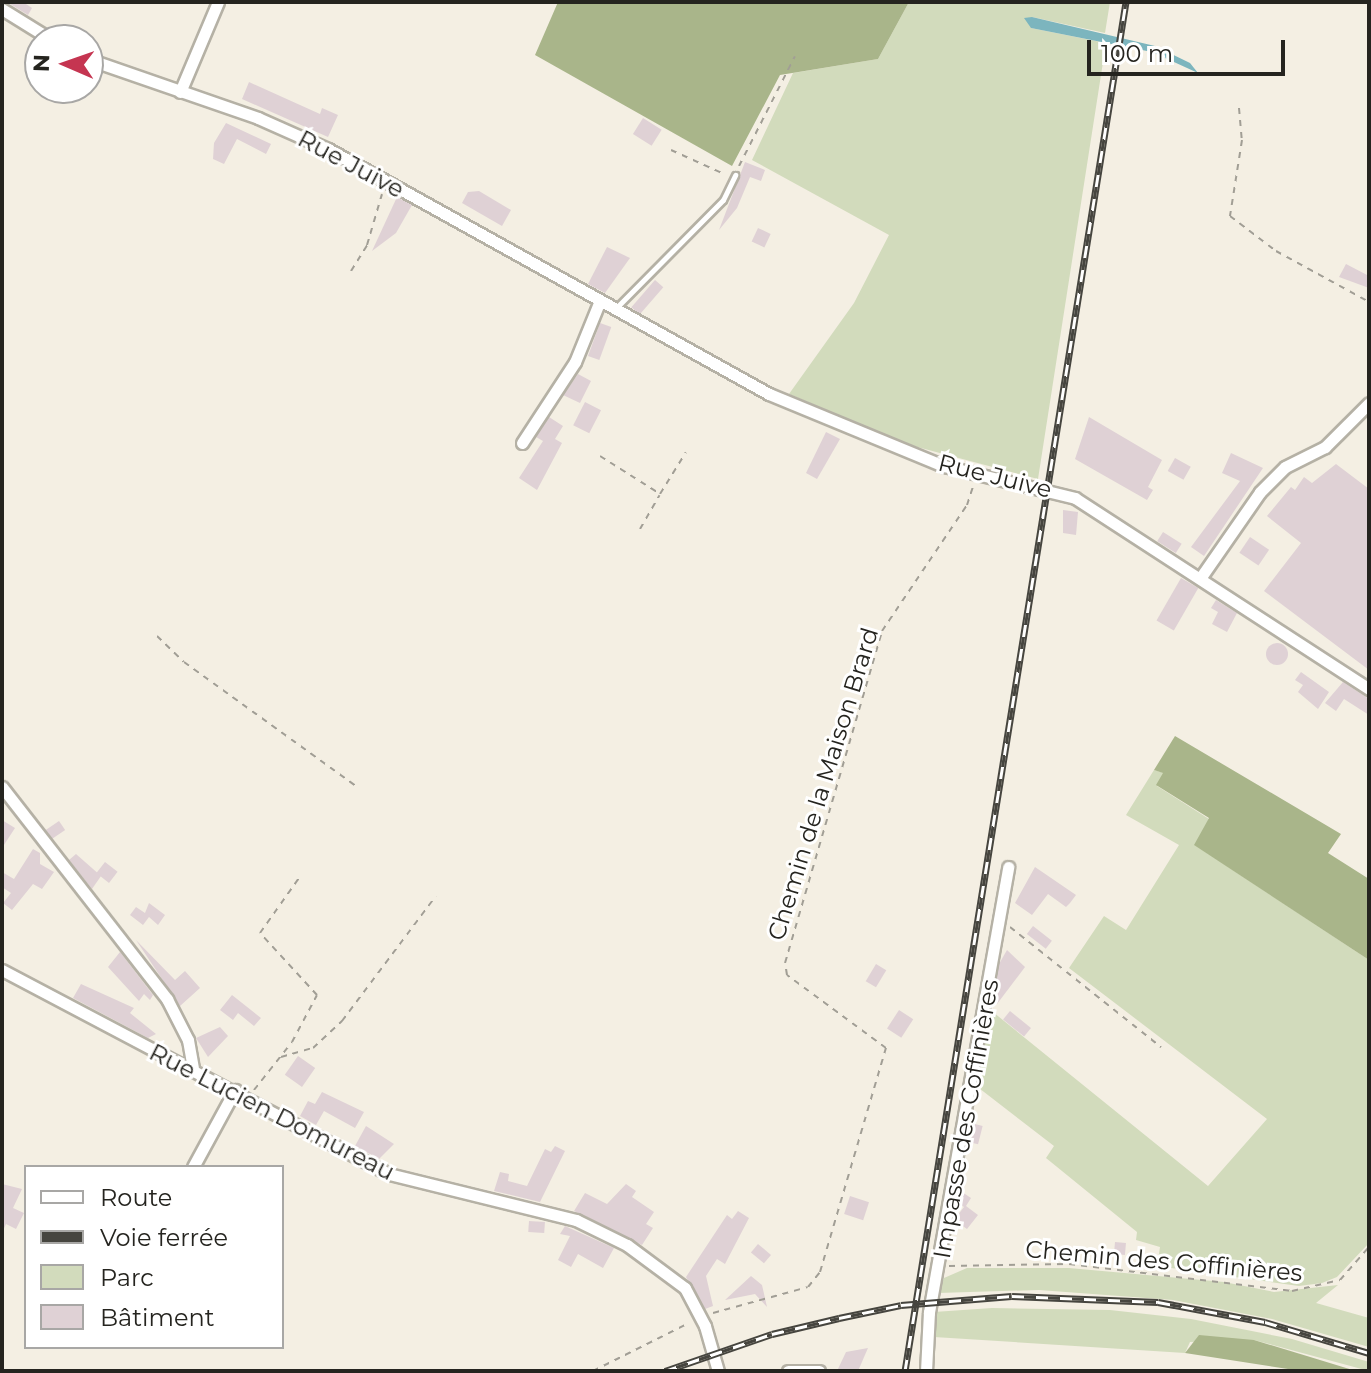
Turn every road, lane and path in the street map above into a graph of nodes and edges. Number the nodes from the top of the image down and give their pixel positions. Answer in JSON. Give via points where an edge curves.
{"nodes":[{"id":1,"x":218,"y":2,"type":"edge"},
{"id":2,"x":2,"y":9,"type":"edge"},
{"id":3,"x":26,"y":24,"type":"edge"},
{"id":4,"x":795,"y":56,"type":"dead end"},
{"id":5,"x":104,"y":65,"type":"edge"},
{"id":6,"x":180,"y":92,"type":"junction"},
{"id":7,"x":1239,"y":108,"type":"dead end"},
{"id":8,"x":671,"y":150,"type":"dead end"},
{"id":9,"x":733,"y":178,"type":"junction"},
{"id":10,"x":386,"y":182,"type":"junction"},
{"id":11,"x":351,"y":271,"type":"dead end"},
{"id":12,"x":1369,"y":302,"type":"edge"},
{"id":13,"x":599,"y":303,"type":"junction"},
{"id":14,"x":613,"y":311,"type":"junction"},
{"id":15,"x":1369,"y":403,"type":"edge"},
{"id":16,"x":522,"y":443,"type":"dead end"},
{"id":17,"x":686,"y":452,"type":"dead end"},
{"id":18,"x":600,"y":456,"type":"dead end"},
{"id":19,"x":977,"y":474,"type":"junction"},
{"id":20,"x":660,"y":494,"type":"junction"},
{"id":21,"x":640,"y":529,"type":"dead end"},
{"id":22,"x":1201,"y":577,"type":"junction"},
{"id":23,"x":157,"y":636,"type":"dead end"},
{"id":24,"x":1369,"y":689,"type":"edge"},
{"id":25,"x":2,"y":787,"type":"edge"},
{"id":26,"x":357,"y":787,"type":"dead end"},
{"id":27,"x":1008,"y":867,"type":"dead end"},
{"id":28,"x":301,"y":875,"type":"dead end"},
{"id":29,"x":436,"y":896,"type":"dead end"},
{"id":30,"x":1000,"y":919,"type":"junction"},
{"id":31,"x":2,"y":970,"type":"edge"},
{"id":32,"x":1161,"y":1047,"type":"dead end"},
{"id":33,"x":280,"y":1057,"type":"junction"},
{"id":34,"x":193,"y":1068,"type":"junction"},
{"id":35,"x":235,"y":1090,"type":"junction"},
{"id":36,"x":248,"y":1097,"type":"junction"},
{"id":37,"x":194,"y":1165,"type":"edge"},
{"id":38,"x":1369,"y":1247,"type":"edge"},
{"id":39,"x":941,"y":1268,"type":"junction"},
{"id":40,"x":701,"y":1317,"type":"junction"},
{"id":41,"x":593,"y":1371,"type":"edge"},
{"id":42,"x":718,"y":1371,"type":"edge"},
{"id":43,"x":788,"y":1371,"type":"edge"},
{"id":44,"x":819,"y":1371,"type":"edge"},
{"id":45,"x":926,"y":1371,"type":"edge"}],
"edges":[{"from":1,"to":6,"type":"street"},
{"from":2,"to":3,"type":"street"},
{"from":4,"to":9,"type":"path"},
{"from":5,"to":6,"type":"street","name":"Rue Juive"},
{"from":6,"to":10,"type":"street","name":"Rue Juive","via":[[258,118]]},
{"from":7,"to":12,"type":"path","via":[[1242,140],[1230,216],[1276,251]]},
{"from":8,"to":9,"type":"path"},
{"from":9,"to":14,"type":"lane","via":[[723,200]]},
{"from":10,"to":11,"type":"path","via":[[367,245]]},
{"from":10,"to":13,"type":"street","name":"Rue Juive"},
{"from":13,"to":14,"type":"street","name":"Rue Juive"},
{"from":13,"to":16,"type":"street","via":[[575,362]]},
{"from":14,"to":19,"type":"street","name":"Rue Juive","via":[[769,394],[921,457]]},
{"from":15,"to":22,"type":"street","via":[[1325,447],[1285,467],[1260,492]]},
{"from":17,"to":20,"type":"path"},
{"from":18,"to":20,"type":"path"},
{"from":19,"to":22,"type":"street","name":"Rue Juive","via":[[1075,498]]},
{"from":19,"to":40,"type":"path","name":"Chemin de la Maison Brard","via":[[967,505],[882,631],[785,963],[787,975],[886,1048],[820,1272],[808,1287]]},
{"from":20,"to":21,"type":"path"},
{"from":22,"to":24,"type":"street","name":"Rue Juive"},
{"from":23,"to":26,"type":"path","via":[[184,662]]},
{"from":25,"to":34,"type":"street","via":[[167,999],[188,1040]]},
{"from":27,"to":30,"type":"street","name":"Impasse des Coffinières"},
{"from":28,"to":33,"type":"path","via":[[260,933],[317,995]]},
{"from":29,"to":33,"type":"path","via":[[342,1021],[313,1048]]},
{"from":30,"to":32,"type":"path"},
{"from":30,"to":39,"type":"street","name":"Impasse des Coffinières"},
{"from":31,"to":34,"type":"street","name":"Rue Lucien Domureau"},
{"from":33,"to":36,"type":"path"},
{"from":34,"to":35,"type":"street","name":"Rue Lucien Domureau"},
{"from":35,"to":36,"type":"street","name":"Rue Lucien Domureau"},
{"from":35,"to":37,"type":"street"},
{"from":36,"to":40,"type":"street","name":"Rue Lucien Domureau","via":[[389,1174],[595,1227],[672,1273]]},
{"from":38,"to":39,"type":"path","name":"Chemin des Coffinières","via":[[1340,1280],[1292,1291],[1069,1264]]},
{"from":39,"to":45,"type":"street","name":"Impasse des Coffinières","via":[[929,1312]]},
{"from":40,"to":41,"type":"path"},
{"from":40,"to":42,"type":"street","name":"Rue Lucien Domureau"},
{"from":43,"to":44,"type":"street"}]}
